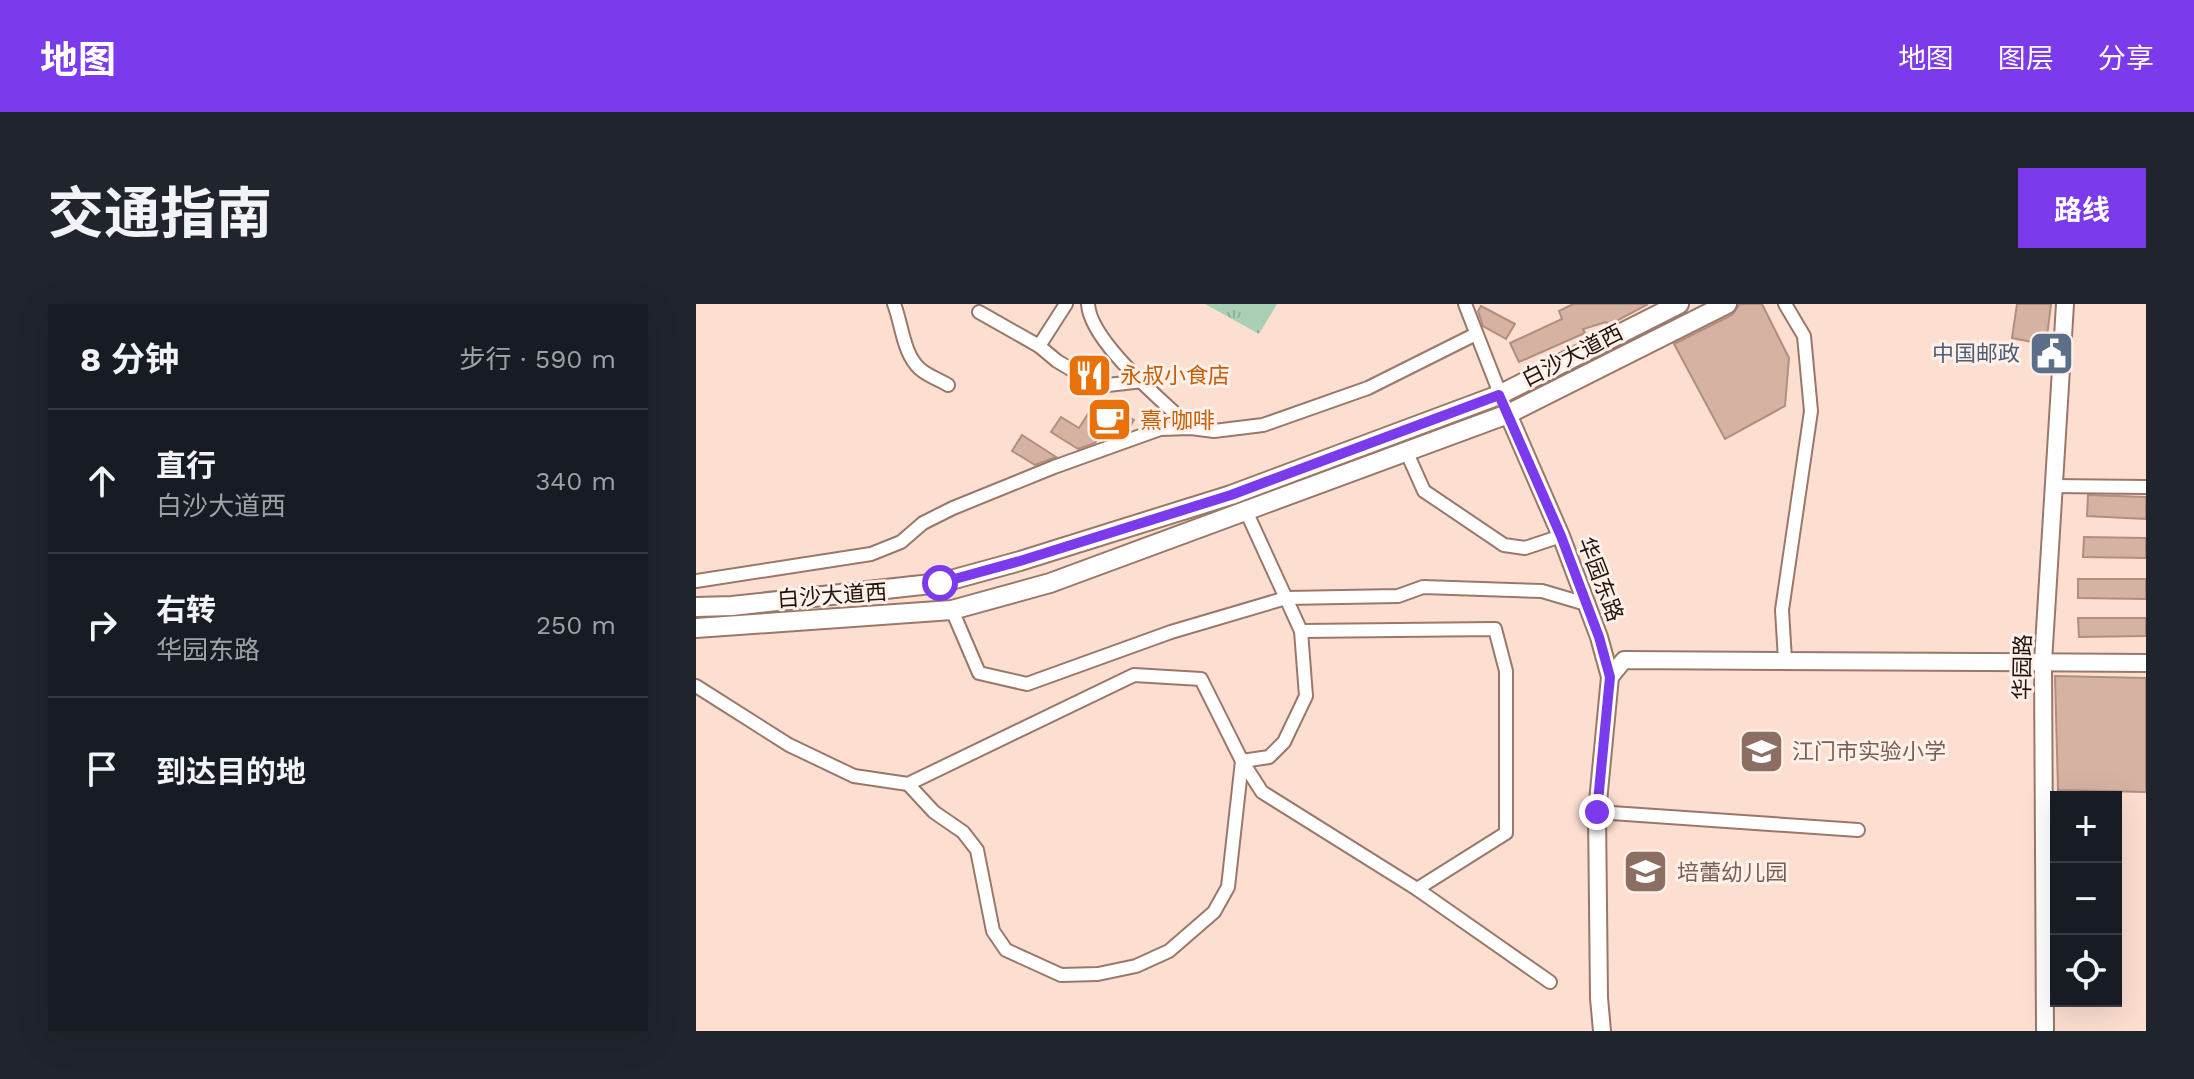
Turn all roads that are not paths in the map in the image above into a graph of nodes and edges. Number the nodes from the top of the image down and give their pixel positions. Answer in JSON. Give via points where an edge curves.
{"nodes":[{"id":1,"x":894,"y":304,"type":"edge"},
{"id":2,"x":1066,"y":304,"type":"edge"},
{"id":3,"x":1088,"y":304,"type":"edge"},
{"id":4,"x":1465,"y":304,"type":"edge"},
{"id":5,"x":1679,"y":304,"type":"edge"},
{"id":6,"x":1727,"y":304,"type":"edge"},
{"id":7,"x":1785,"y":304,"type":"edge"},
{"id":8,"x":2065,"y":304,"type":"edge"},
{"id":9,"x":979,"y":312,"type":"dead end"},
{"id":10,"x":1476,"y":334,"type":"junction"},
{"id":11,"x":1039,"y":346,"type":"junction"},
{"id":12,"x":1143,"y":381,"type":"junction"},
{"id":13,"x":948,"y":385,"type":"dead end"},
{"id":14,"x":1499,"y":395,"type":"junction"},
{"id":15,"x":1508,"y":414,"type":"junction"},
{"id":16,"x":1191,"y":428,"type":"junction"},
{"id":17,"x":1407,"y":453,"type":"junction"},
{"id":18,"x":2052,"y":486,"type":"junction"},
{"id":19,"x":2146,"y":487,"type":"edge"},
{"id":20,"x":1246,"y":511,"type":"junction"},
{"id":21,"x":1561,"y":536,"type":"junction"},
{"id":22,"x":696,"y":581,"type":"edge"},
{"id":23,"x":1286,"y":598,"type":"junction"},
{"id":24,"x":1586,"y":604,"type":"junction"},
{"id":25,"x":696,"y":607,"type":"edge"},
{"id":26,"x":952,"y":610,"type":"junction"},
{"id":27,"x":696,"y":628,"type":"edge"},
{"id":28,"x":1301,"y":631,"type":"junction"},
{"id":29,"x":1785,"y":660,"type":"junction"},
{"id":30,"x":2043,"y":662,"type":"junction"},
{"id":31,"x":2146,"y":663,"type":"edge"},
{"id":32,"x":1610,"y":677,"type":"junction"},
{"id":33,"x":696,"y":686,"type":"edge"},
{"id":34,"x":1242,"y":761,"type":"junction"},
{"id":35,"x":908,"y":784,"type":"junction"},
{"id":36,"x":1597,"y":812,"type":"junction"},
{"id":37,"x":1858,"y":830,"type":"dead end"},
{"id":38,"x":1417,"y":889,"type":"junction"},
{"id":39,"x":1550,"y":982,"type":"dead end"},
{"id":40,"x":1602,"y":1031,"type":"edge"},
{"id":41,"x":2045,"y":1031,"type":"edge"}],
"edges":[{"from":1,"to":13,"type":"street","via":[[908,353],[920,369]]},
{"from":2,"to":11,"type":"street"},
{"from":3,"to":12,"type":"street","via":[[1101,336]]},
{"from":4,"to":10,"type":"street","name":"华园东路"},
{"from":5,"to":14,"type":"main road","name":"白沙大道西"},
{"from":6,"to":15,"type":"main road","name":"白沙大道西"},
{"from":7,"to":29,"type":"street","via":[[1804,336],[1811,411],[1782,610]]},
{"from":8,"to":18,"type":"street","name":"华园路"},
{"from":9,"to":11,"type":"street"},
{"from":10,"to":14,"type":"street","name":"华园东路"},
{"from":10,"to":16,"type":"street","via":[[1368,388],[1263,425]]},
{"from":11,"to":12,"type":"street","via":[[1099,386]]},
{"from":12,"to":16,"type":"street"},
{"from":14,"to":15,"type":"street","name":"华园东路"},
{"from":14,"to":25,"type":"main road","name":"白沙大道西","via":[[1231,495],[940,583]]},
{"from":15,"to":17,"type":"main road","name":"白沙大道西"},
{"from":15,"to":21,"type":"street","name":"华园东路"},
{"from":16,"to":22,"type":"street","via":[[1160,429],[1054,467],[953,508],[901,542],[871,554]]},
{"from":17,"to":20,"type":"main road","name":"白沙大道西"},
{"from":17,"to":21,"type":"street","via":[[1424,491],[1504,545],[1525,548]]},
{"from":18,"to":19,"type":"street"},
{"from":18,"to":30,"type":"street","name":"华园路"},
{"from":20,"to":23,"type":"street"},
{"from":20,"to":26,"type":"main road","name":"白沙大道西","via":[[1050,583]]},
{"from":21,"to":24,"type":"street","name":"华园东路"},
{"from":23,"to":24,"type":"street","via":[[1398,596],[1423,587],[1542,591]]},
{"from":23,"to":26,"type":"street","via":[[1027,684],[979,673]]},
{"from":23,"to":28,"type":"street"},
{"from":24,"to":32,"type":"street","name":"华园东路"},
{"from":26,"to":27,"type":"main road","name":"白沙大道西"},
{"from":28,"to":34,"type":"street","via":[[1306,696],[1284,742],[1269,757]]},
{"from":28,"to":38,"type":"street","via":[[1495,629],[1506,671],[1506,833]]},
{"from":29,"to":30,"type":"street"},
{"from":29,"to":32,"type":"street","via":[[1624,660]]},
{"from":30,"to":31,"type":"street"},
{"from":30,"to":41,"type":"street","name":"华园路"},
{"from":32,"to":36,"type":"street","name":"华园东路"},
{"from":33,"to":35,"type":"street","via":[[789,745],[854,776]]},
{"from":34,"to":35,"type":"street","via":[[1201,679],[1134,675]]},
{"from":34,"to":35,"type":"street","via":[[1228,887],[1214,912],[1169,951],[1136,966],[1098,974],[1061,975],[1006,950],[993,931],[977,850]]},
{"from":34,"to":38,"type":"street","via":[[1262,792]]},
{"from":36,"to":37,"type":"street"},
{"from":36,"to":40,"type":"street","name":"华园东路"},
{"from":38,"to":39,"type":"street"}]}
